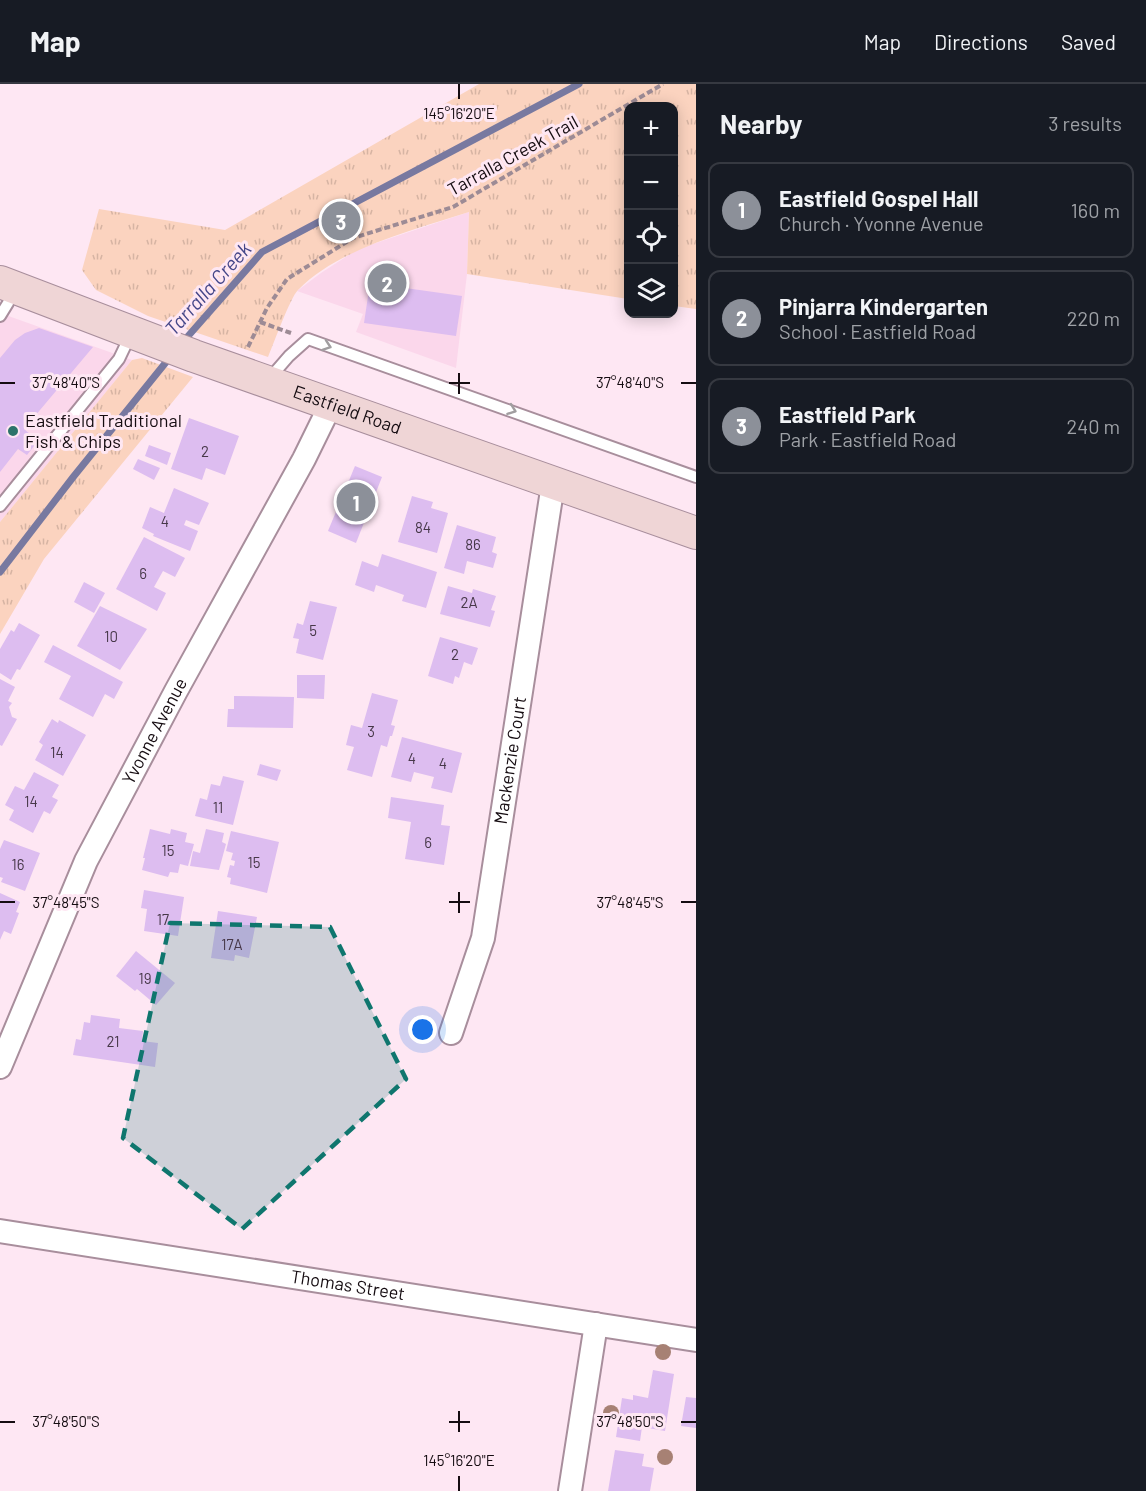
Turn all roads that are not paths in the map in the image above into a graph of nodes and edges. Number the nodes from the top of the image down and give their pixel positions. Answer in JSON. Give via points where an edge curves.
{"nodes":[{"id":1,"x":7,"y":284,"type":"edge"},
{"id":2,"x":0,"y":316,"type":"edge"},
{"id":3,"x":145,"y":338,"type":"junction"},
{"id":4,"x":267,"y":381,"type":"junction"},
{"id":5,"x":331,"y":404,"type":"junction"},
{"id":6,"x":696,"y":477,"type":"edge"},
{"id":7,"x":554,"y":484,"type":"junction"},
{"id":8,"x":0,"y":506,"type":"edge"},
{"id":9,"x":696,"y":533,"type":"edge"},
{"id":10,"x":451,"y":1033,"type":"dead end"},
{"id":11,"x":0,"y":1066,"type":"edge"},
{"id":12,"x":0,"y":1231,"type":"edge"},
{"id":13,"x":596,"y":1324,"type":"junction"},
{"id":14,"x":696,"y":1340,"type":"edge"},
{"id":15,"x":570,"y":1491,"type":"edge"}],
"edges":[{"from":1,"to":2,"type":"lane","via":[[8,303]]},
{"from":1,"to":3,"type":"main road","name":"Eastfield Road"},
{"from":3,"to":4,"type":"main road","name":"Eastfield Road"},
{"from":3,"to":8,"type":"lane","via":[[119,359]]},
{"from":4,"to":5,"type":"main road","name":"Eastfield Road"},
{"from":4,"to":6,"type":"lane","one_way":true,"via":[[308,339]]},
{"from":5,"to":7,"type":"main road","name":"Eastfield Road"},
{"from":5,"to":11,"type":"street","name":"Yvonne Avenue","via":[[86,861]]},
{"from":7,"to":9,"type":"main road","name":"Eastfield Road"},
{"from":7,"to":10,"type":"street","name":"Mackenzie Court","via":[[483,938]]},
{"from":12,"to":13,"type":"street","name":"Thomas Street"},
{"from":13,"to":14,"type":"street","name":"Thomas Street"},
{"from":13,"to":15,"type":"street"}]}
